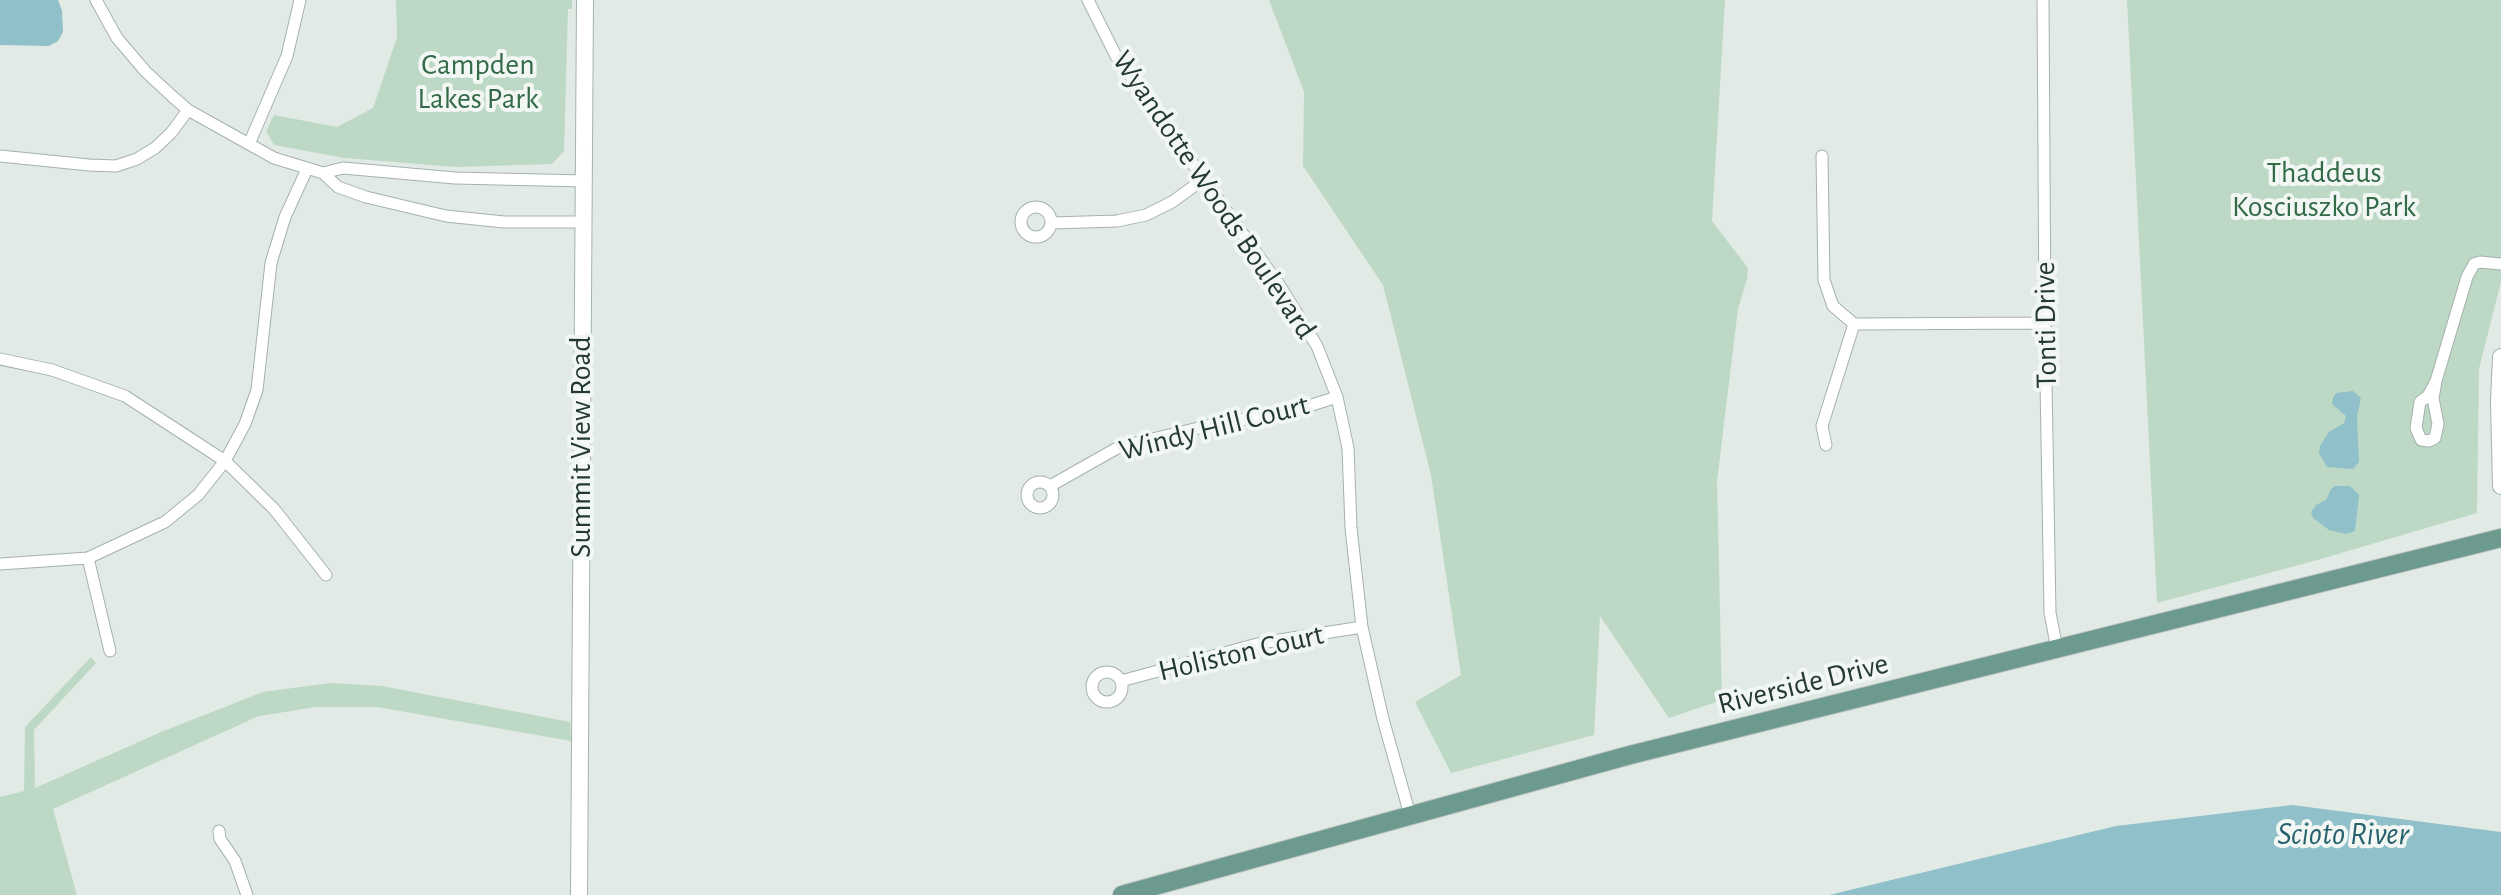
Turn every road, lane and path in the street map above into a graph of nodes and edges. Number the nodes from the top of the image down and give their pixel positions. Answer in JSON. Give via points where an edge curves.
{"nodes":[{"id":1,"x":96,"y":0,"type":"edge"},
{"id":2,"x":300,"y":0,"type":"edge"},
{"id":3,"x":585,"y":0,"type":"edge"},
{"id":4,"x":1088,"y":0,"type":"edge"},
{"id":5,"x":2043,"y":0,"type":"edge"},
{"id":6,"x":188,"y":110,"type":"junction"},
{"id":7,"x":249,"y":144,"type":"junction"},
{"id":8,"x":0,"y":156,"type":"edge"},
{"id":9,"x":1822,"y":156,"type":"dead end"},
{"id":10,"x":307,"y":169,"type":"junction"},
{"id":11,"x":323,"y":173,"type":"junction"},
{"id":12,"x":1204,"y":179,"type":"junction"},
{"id":13,"x":584,"y":181,"type":"junction"},
{"id":14,"x":583,"y":222,"type":"junction"},
{"id":15,"x":1052,"y":223,"type":"dead end"},
{"id":16,"x":2501,"y":264,"type":"edge"},
{"id":17,"x":2045,"y":323,"type":"junction"},
{"id":18,"x":1854,"y":324,"type":"junction"},
{"id":19,"x":2501,"y":357,"type":"edge"},
{"id":20,"x":0,"y":359,"type":"edge"},
{"id":21,"x":2436,"y":381,"type":"dead end"},
{"id":22,"x":1337,"y":397,"type":"junction"},
{"id":23,"x":1826,"y":445,"type":"dead end"},
{"id":24,"x":225,"y":461,"type":"junction"},
{"id":25,"x":1050,"y":486,"type":"dead end"},
{"id":26,"x":2501,"y":486,"type":"edge"},
{"id":27,"x":2501,"y":538,"type":"edge"},
{"id":28,"x":88,"y":558,"type":"junction"},
{"id":29,"x":0,"y":564,"type":"edge"},
{"id":30,"x":326,"y":575,"type":"dead end"},
{"id":31,"x":1362,"y":627,"type":"junction"},
{"id":32,"x":2057,"y":649,"type":"junction"},
{"id":33,"x":110,"y":651,"type":"dead end"},
{"id":34,"x":1121,"y":681,"type":"dead end"},
{"id":35,"x":1410,"y":815,"type":"junction"},
{"id":36,"x":219,"y":831,"type":"dead end"},
{"id":37,"x":247,"y":895,"type":"edge"},
{"id":38,"x":579,"y":895,"type":"edge"},
{"id":39,"x":1122,"y":895,"type":"edge"}],
"edges":[{"from":1,"to":6,"type":"street","via":[[117,38]]},
{"from":2,"to":7,"type":"street","via":[[287,56]]},
{"from":3,"to":13,"type":"street","name":"Summit View Road"},
{"from":4,"to":12,"type":"street","name":"Wyandotte Woods Boulevard","via":[[1116,56]]},
{"from":5,"to":17,"type":"street","name":"Tonti Drive"},
{"from":6,"to":7,"type":"street"},
{"from":6,"to":8,"type":"street","via":[[155,148],[116,166]]},
{"from":7,"to":10,"type":"street"},
{"from":9,"to":18,"type":"street","via":[[1824,280],[1833,306]]},
{"from":10,"to":11,"type":"street"},
{"from":10,"to":24,"type":"street","via":[[271,263],[257,390]]},
{"from":11,"to":13,"type":"street","via":[[343,168]]},
{"from":11,"to":14,"type":"street","via":[[338,187],[366,197],[446,216]]},
{"from":12,"to":15,"type":"street","via":[[1146,215]]},
{"from":12,"to":22,"type":"street","name":"Wyandotte Woods Boulevard","via":[[1310,334]]},
{"from":13,"to":14,"type":"street","name":"Summit View Road"},
{"from":14,"to":38,"type":"street","name":"Summit View Road"},
{"from":16,"to":21,"type":"street","via":[[2480,262],[2471,269]]},
{"from":17,"to":18,"type":"street"},
{"from":17,"to":32,"type":"street","name":"Tonti Drive","via":[[2050,613]]},
{"from":18,"to":23,"type":"street","via":[[1822,426]]},
{"from":19,"to":26,"type":"street"},
{"from":20,"to":24,"type":"street","via":[[52,370],[129,397]]},
{"from":22,"to":25,"type":"street","name":"Windy Hill Court","via":[[1119,447]]},
{"from":22,"to":31,"type":"street","name":"Wyandotte Woods Boulevard","via":[[1348,448]]},
{"from":24,"to":28,"type":"street","via":[[198,495],[165,522]]},
{"from":24,"to":30,"type":"street","via":[[274,509]]},
{"from":27,"to":32,"type":"main road","name":"Riverside Drive"},
{"from":28,"to":29,"type":"street"},
{"from":28,"to":33,"type":"street"},
{"from":31,"to":34,"type":"street","name":"Holiston Court","via":[[1261,643]]},
{"from":31,"to":35,"type":"street","name":"Wyandotte Woods Boulevard"},
{"from":32,"to":35,"type":"main road","name":"Riverside Drive"},
{"from":35,"to":39,"type":"main road","name":"Riverside Drive"},
{"from":36,"to":37,"type":"street"}]}
